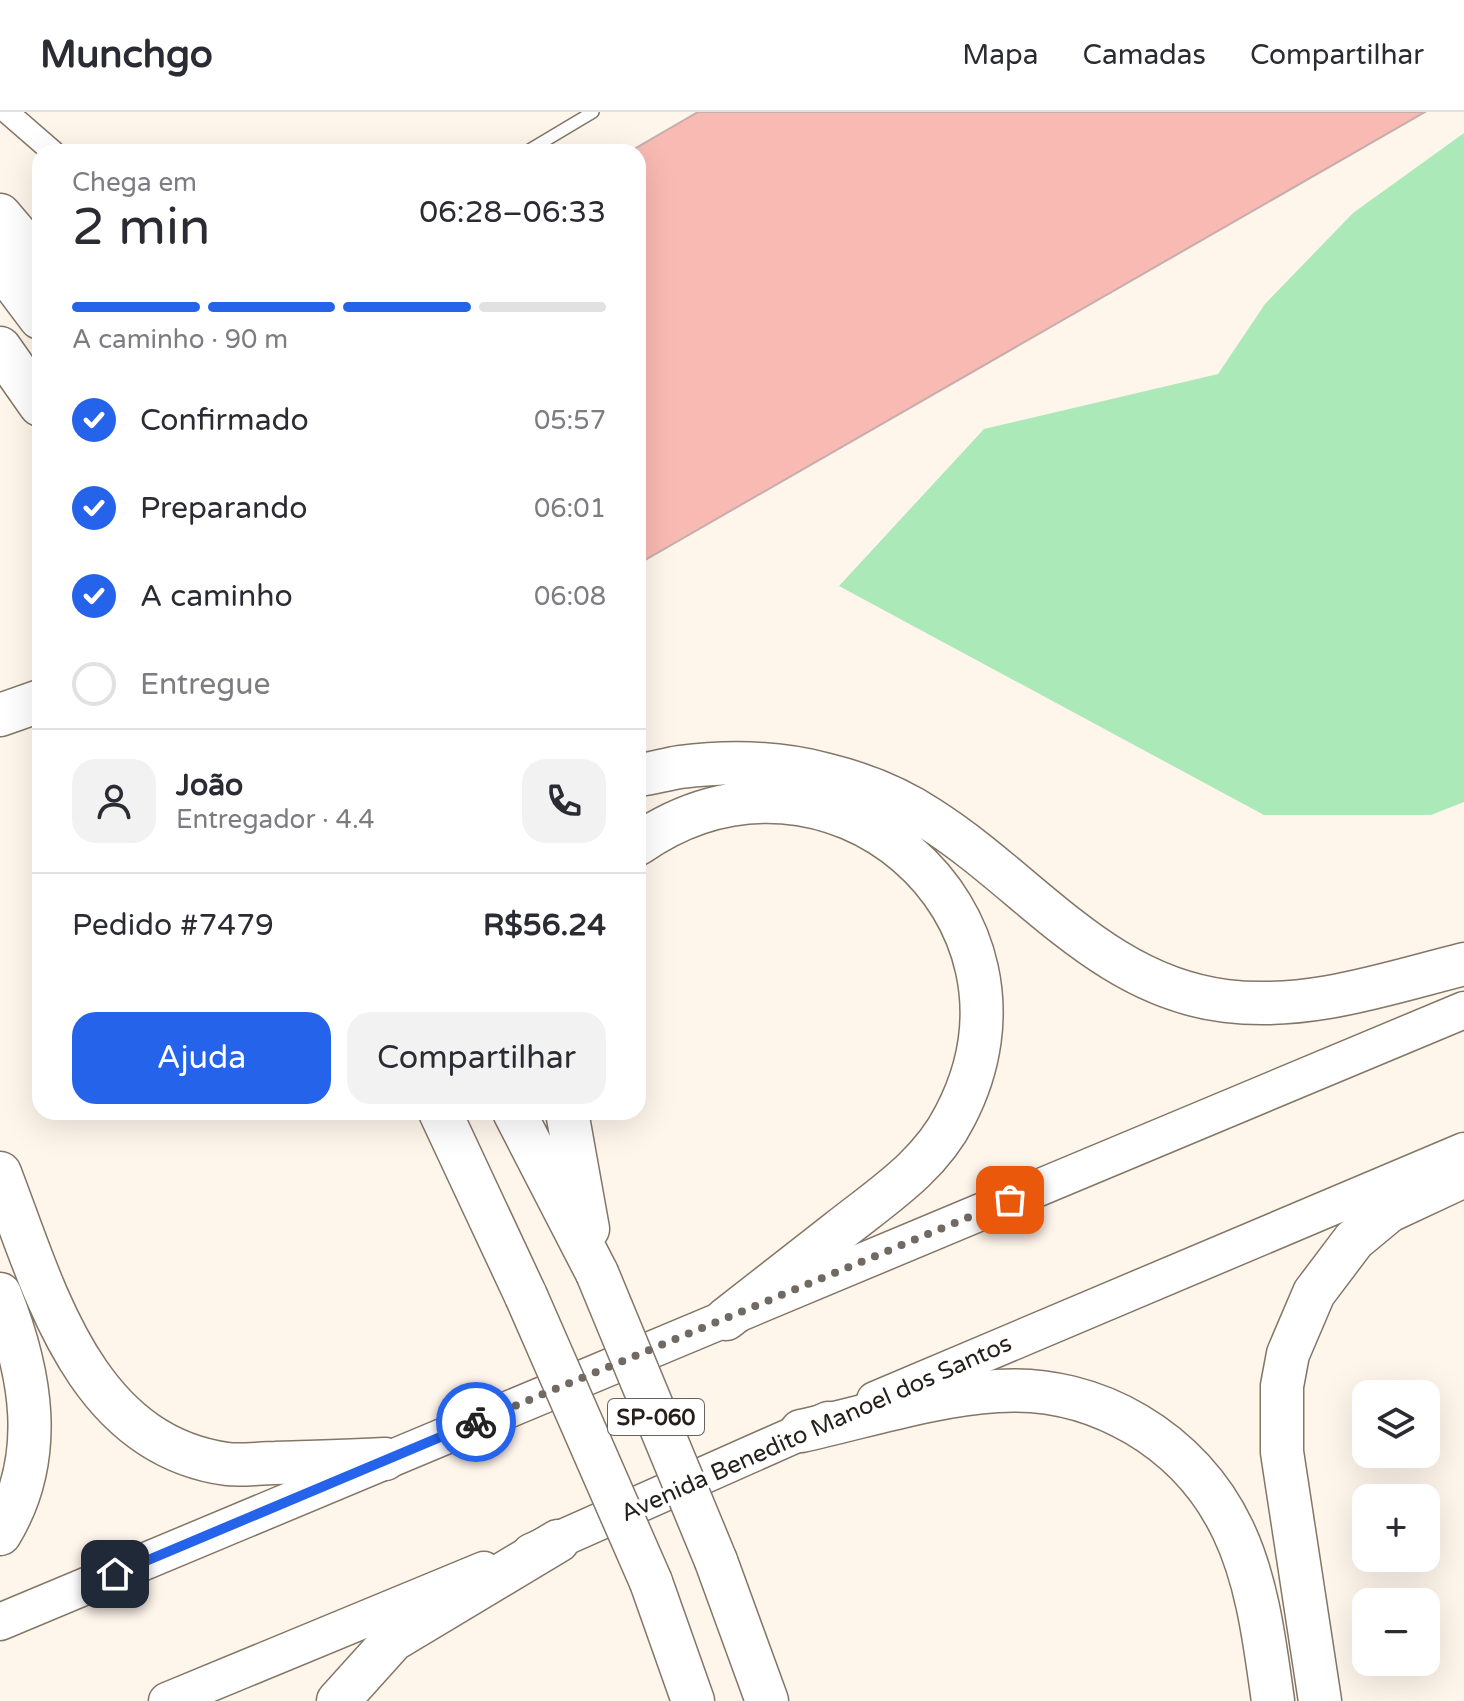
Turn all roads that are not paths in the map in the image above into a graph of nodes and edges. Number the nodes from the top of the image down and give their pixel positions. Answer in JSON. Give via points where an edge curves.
{"nodes":[{"id":1,"x":7,"y":112,"type":"edge"},
{"id":2,"x":593,"y":112,"type":"edge"},
{"id":3,"x":44,"y":144,"type":"edge"},
{"id":4,"x":539,"y":144,"type":"edge"},
{"id":5,"x":0,"y":215,"type":"edge"},
{"id":6,"x":32,"y":253,"type":"edge"},
{"id":7,"x":0,"y":265,"type":"edge"},
{"id":8,"x":32,"y":307,"type":"edge"},
{"id":9,"x":0,"y":348,"type":"edge"},
{"id":10,"x":32,"y":394,"type":"edge"},
{"id":11,"x":32,"y":704,"type":"edge"},
{"id":12,"x":0,"y":715,"type":"edge"},
{"id":13,"x":646,"y":773,"type":"edge"},
{"id":14,"x":646,"y":839,"type":"edge"},
{"id":15,"x":1464,"y":964,"type":"edge"},
{"id":16,"x":1464,"y":1010,"type":"edge"},
{"id":17,"x":444,"y":1120,"type":"edge"},
{"id":18,"x":518,"y":1120,"type":"edge"},
{"id":19,"x":568,"y":1120,"type":"edge"},
{"id":20,"x":1464,"y":1151,"type":"edge"},
{"id":21,"x":0,"y":1173,"type":"edge"},
{"id":22,"x":1464,"y":1176,"type":"edge"},
{"id":23,"x":597,"y":1273,"type":"junction"},
{"id":24,"x":0,"y":1294,"type":"edge"},
{"id":25,"x":726,"y":1319,"type":"junction"},
{"id":26,"x":801,"y":1431,"type":"junction"},
{"id":27,"x":385,"y":1459,"type":"junction"},
{"id":28,"x":0,"y":1534,"type":"edge"},
{"id":29,"x":558,"y":1541,"type":"junction"},
{"id":30,"x":0,"y":1622,"type":"edge"},
{"id":31,"x":167,"y":1701,"type":"edge"},
{"id":32,"x":338,"y":1701,"type":"edge"},
{"id":33,"x":693,"y":1701,"type":"edge"},
{"id":34,"x":767,"y":1701,"type":"edge"},
{"id":35,"x":1273,"y":1701,"type":"edge"},
{"id":36,"x":1320,"y":1701,"type":"edge"}],
"edges":[{"from":1,"to":3,"type":"street"},
{"from":2,"to":4,"type":"lane"},
{"from":5,"to":6,"type":"highway"},
{"from":7,"to":8,"type":"highway"},
{"from":9,"to":10,"type":"highway"},
{"from":11,"to":12,"type":"highway"},
{"from":13,"to":15,"type":"highway","via":[[752,764],[800,769],[859,785],[928,817],[1102,954],[1188,993],[1235,1002],[1294,1003]]},
{"from":14,"to":25,"type":"highway","via":[[689,815],[751,800],[815,805],[845,815],[901,847],[924,869],[960,922],[977,978],[981,1007],[975,1065],[967,1092],[939,1143],[899,1185]]},
{"from":16,"to":25,"type":"main road"},
{"from":17,"to":33,"type":"highway","number":"SP-060","bridge":true,"via":[[651,1582]]},
{"from":18,"to":23,"type":"highway","number":"SP-060"},
{"from":19,"to":23,"type":"highway"},
{"from":20,"to":26,"type":"main road","name":"Avenida Benedito Manoel dos Santos"},
{"from":21,"to":27,"type":"highway","via":[[51,1306],[80,1365],[130,1419],[162,1443],[229,1464]]},
{"from":22,"to":36,"type":"highway","via":[[1389,1211],[1354,1240],[1314,1293],[1288,1354],[1281,1397],[1282,1452]]},
{"from":23,"to":34,"type":"highway","number":"SP-060","bridge":true,"via":[[716,1561]]},
{"from":24,"to":28,"type":"highway","via":[[18,1338],[30,1402],[26,1466]]},
{"from":25,"to":27,"type":"main road"},
{"from":26,"to":29,"type":"main road","name":"Avenida Benedito Manoel dos Santos"},
{"from":26,"to":35,"type":"highway","via":[[998,1391],[1088,1402],[1143,1428],[1190,1466],[1234,1531],[1265,1646]]},
{"from":27,"to":30,"type":"main road"},
{"from":29,"to":31,"type":"main road","name":"Avenida Benedito Manoel dos Santos"},
{"from":29,"to":32,"type":"highway","via":[[393,1640]]}]}
